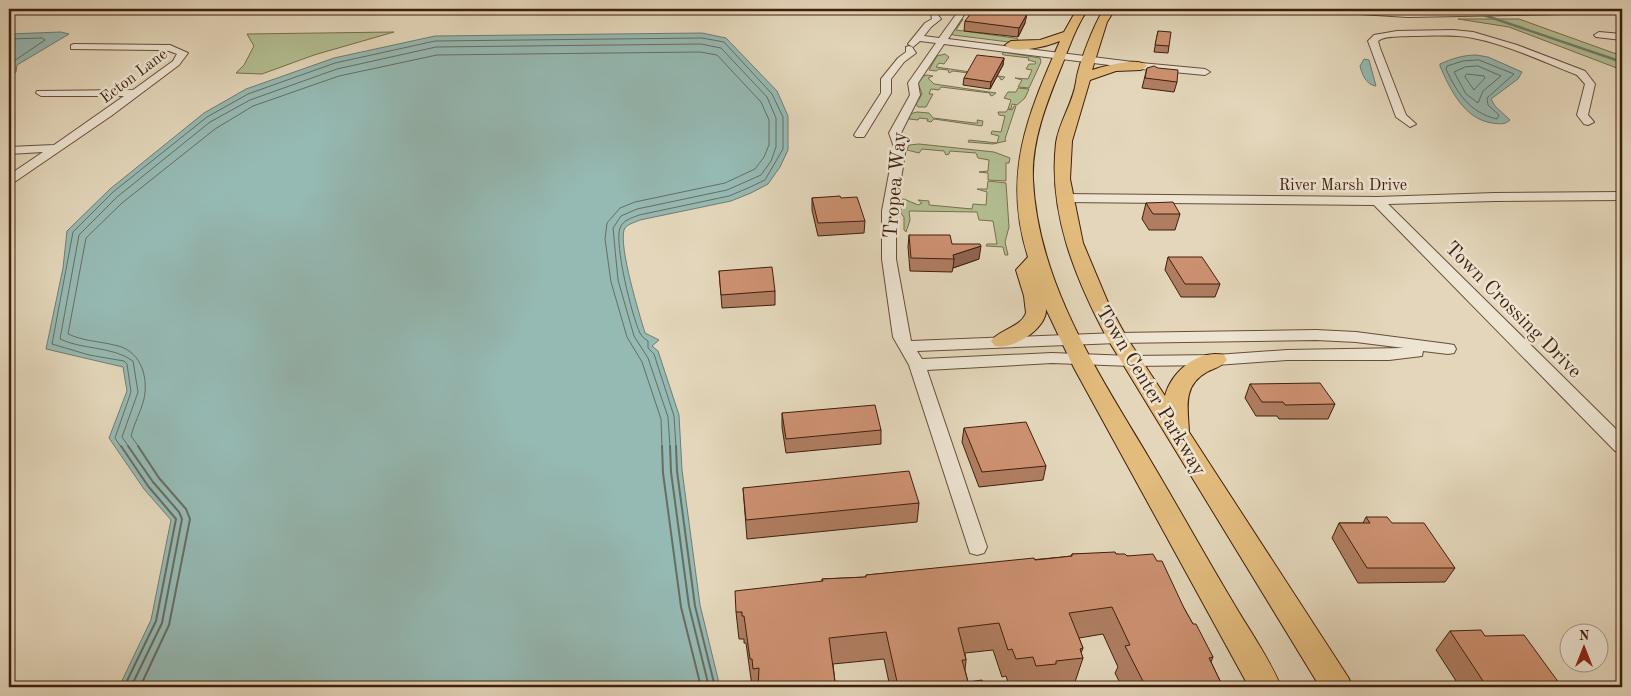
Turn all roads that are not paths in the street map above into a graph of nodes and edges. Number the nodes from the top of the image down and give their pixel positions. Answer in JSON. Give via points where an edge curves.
{"nodes":[{"id":1,"x":964,"y":9,"type":"edge"},
{"id":2,"x":1082,"y":9,"type":"edge"},
{"id":3,"x":1109,"y":9,"type":"edge"},
{"id":4,"x":1328,"y":9,"type":"edge"},
{"id":5,"x":1602,"y":10,"type":"edge"},
{"id":6,"x":1378,"y":11,"type":"edge"},
{"id":7,"x":1622,"y":11,"type":"edge"},
{"id":8,"x":934,"y":12,"type":"edge"},
{"id":9,"x":1622,"y":19,"type":"edge"},
{"id":10,"x":1392,"y":28,"type":"junction"},
{"id":11,"x":1069,"y":34,"type":"junction"},
{"id":12,"x":1598,"y":35,"type":"dead end"},
{"id":13,"x":919,"y":36,"type":"junction"},
{"id":14,"x":1622,"y":37,"type":"edge"},
{"id":15,"x":943,"y":39,"type":"junction"},
{"id":16,"x":1011,"y":45,"type":"junction"},
{"id":17,"x":74,"y":47,"type":"dead end"},
{"id":18,"x":1061,"y":54,"type":"junction"},
{"id":19,"x":1090,"y":58,"type":"junction"},
{"id":20,"x":901,"y":60,"type":"joint"},
{"id":21,"x":1141,"y":66,"type":"junction"},
{"id":22,"x":1082,"y":78,"type":"junction"},
{"id":23,"x":41,"y":93,"type":"dead end"},
{"id":24,"x":135,"y":93,"type":"junction"},
{"id":25,"x":1588,"y":122,"type":"dead end"},
{"id":26,"x":1410,"y":124,"type":"dead end"},
{"id":27,"x":860,"y":135,"type":"dead end"},
{"id":28,"x":56,"y":148,"type":"junction"},
{"id":29,"x":9,"y":150,"type":"edge"},
{"id":30,"x":9,"y":180,"type":"edge"},
{"id":31,"x":1622,"y":196,"type":"edge"},
{"id":32,"x":1064,"y":198,"type":"junction"},
{"id":33,"x":1377,"y":202,"type":"junction"},
{"id":34,"x":1038,"y":258,"type":"junction"},
{"id":35,"x":1117,"y":338,"type":"junction"},
{"id":36,"x":1002,"y":341,"type":"junction"},
{"id":37,"x":906,"y":346,"type":"junction"},
{"id":38,"x":1078,"y":351,"type":"junction"},
{"id":39,"x":1216,"y":360,"type":"junction"},
{"id":40,"x":1131,"y":361,"type":"junction"},
{"id":41,"x":917,"y":365,"type":"junction"},
{"id":42,"x":1178,"y":434,"type":"junction"},
{"id":43,"x":1622,"y":446,"type":"edge"},
{"id":44,"x":978,"y":547,"type":"dead end"},
{"id":45,"x":1265,"y":687,"type":"edge"},
{"id":46,"x":1337,"y":687,"type":"edge"}],
"edges":[{"from":1,"to":15,"type":"street","name":"Tropea Way"},
{"from":2,"to":11,"type":"main road"},
{"from":3,"to":19,"type":"main road","name":"Town Center Parkway","via":[[1101,22]]},
{"from":4,"to":6,"type":"street"},
{"from":5,"to":6,"type":"street","via":[[1458,14]]},
{"from":5,"to":7,"type":"street"},
{"from":5,"to":9,"type":"street"},
{"from":6,"to":10,"type":"street"},
{"from":8,"to":13,"type":"street","via":[[937,19]]},
{"from":10,"to":25,"type":"street","via":[[1474,35],[1514,46],[1581,73],[1590,84],[1582,115]]},
{"from":10,"to":26,"type":"street","via":[[1373,41],[1401,116]]},
{"from":11,"to":16,"type":"main road","via":[[1042,44]]},
{"from":11,"to":18,"type":"main road"},
{"from":12,"to":14,"type":"street"},
{"from":13,"to":15,"type":"street"},
{"from":13,"to":20,"type":"street","via":[[909,49],[911,52]]},
{"from":15,"to":16,"type":"street"},
{"from":15,"to":18,"type":"street"},
{"from":15,"to":37,"type":"street","name":"Tropea Way","via":[[913,83],[915,95],[895,133],[900,147],[889,211],[889,252],[896,311]]},
{"from":16,"to":18,"type":"street"},
{"from":17,"to":24,"type":"street","name":"Ecton Lane","via":[[163,47],[183,53],[176,63]]},
{"from":18,"to":19,"type":"street"},
{"from":18,"to":34,"type":"main road","via":[[1032,128],[1025,177],[1029,219]]},
{"from":19,"to":21,"type":"street"},
{"from":19,"to":21,"type":"street","via":[[1205,72]]},
{"from":19,"to":22,"type":"main road","name":"Town Center Parkway"},
{"from":20,"to":27,"type":"street","via":[[886,79],[886,93]]},
{"from":21,"to":22,"type":"main road","via":[[1115,67]]},
{"from":22,"to":32,"type":"main road","name":"Town Center Parkway","via":[[1064,141]]},
{"from":23,"to":24,"type":"street"},
{"from":24,"to":28,"type":"street","name":"Ecton Lane"},
{"from":28,"to":29,"type":"street"},
{"from":28,"to":30,"type":"street","name":"Ecton Lane"},
{"from":31,"to":33,"type":"street","name":"River Marsh Drive"},
{"from":32,"to":33,"type":"street","name":"River Marsh Drive"},
{"from":32,"to":35,"type":"main road","name":"Town Center Parkway","via":[[1074,243]]},
{"from":33,"to":43,"type":"street","name":"Town Crossing Drive"},
{"from":34,"to":36,"type":"main road","via":[[1025,270],[1039,310],[1035,322]]},
{"from":34,"to":38,"type":"main road","via":[[1062,322]]},
{"from":35,"to":38,"type":"street"},
{"from":35,"to":39,"type":"street","via":[[1316,335],[1448,349],[1389,355],[1287,355]]},
{"from":35,"to":40,"type":"main road","name":"Town Center Parkway"},
{"from":36,"to":37,"type":"street"},
{"from":36,"to":38,"type":"street"},
{"from":37,"to":41,"type":"street","name":"Tropea Way"},
{"from":38,"to":40,"type":"street"},
{"from":38,"to":41,"type":"street","via":[[1052,358]]},
{"from":38,"to":45,"type":"main road"},
{"from":39,"to":40,"type":"street"},
{"from":39,"to":42,"type":"main road","via":[[1195,367],[1184,376],[1176,390]]},
{"from":40,"to":42,"type":"main road","name":"Town Center Parkway"},
{"from":41,"to":44,"type":"street","name":"Tropea Way"},
{"from":42,"to":46,"type":"main road","name":"Town Center Parkway"}]}
